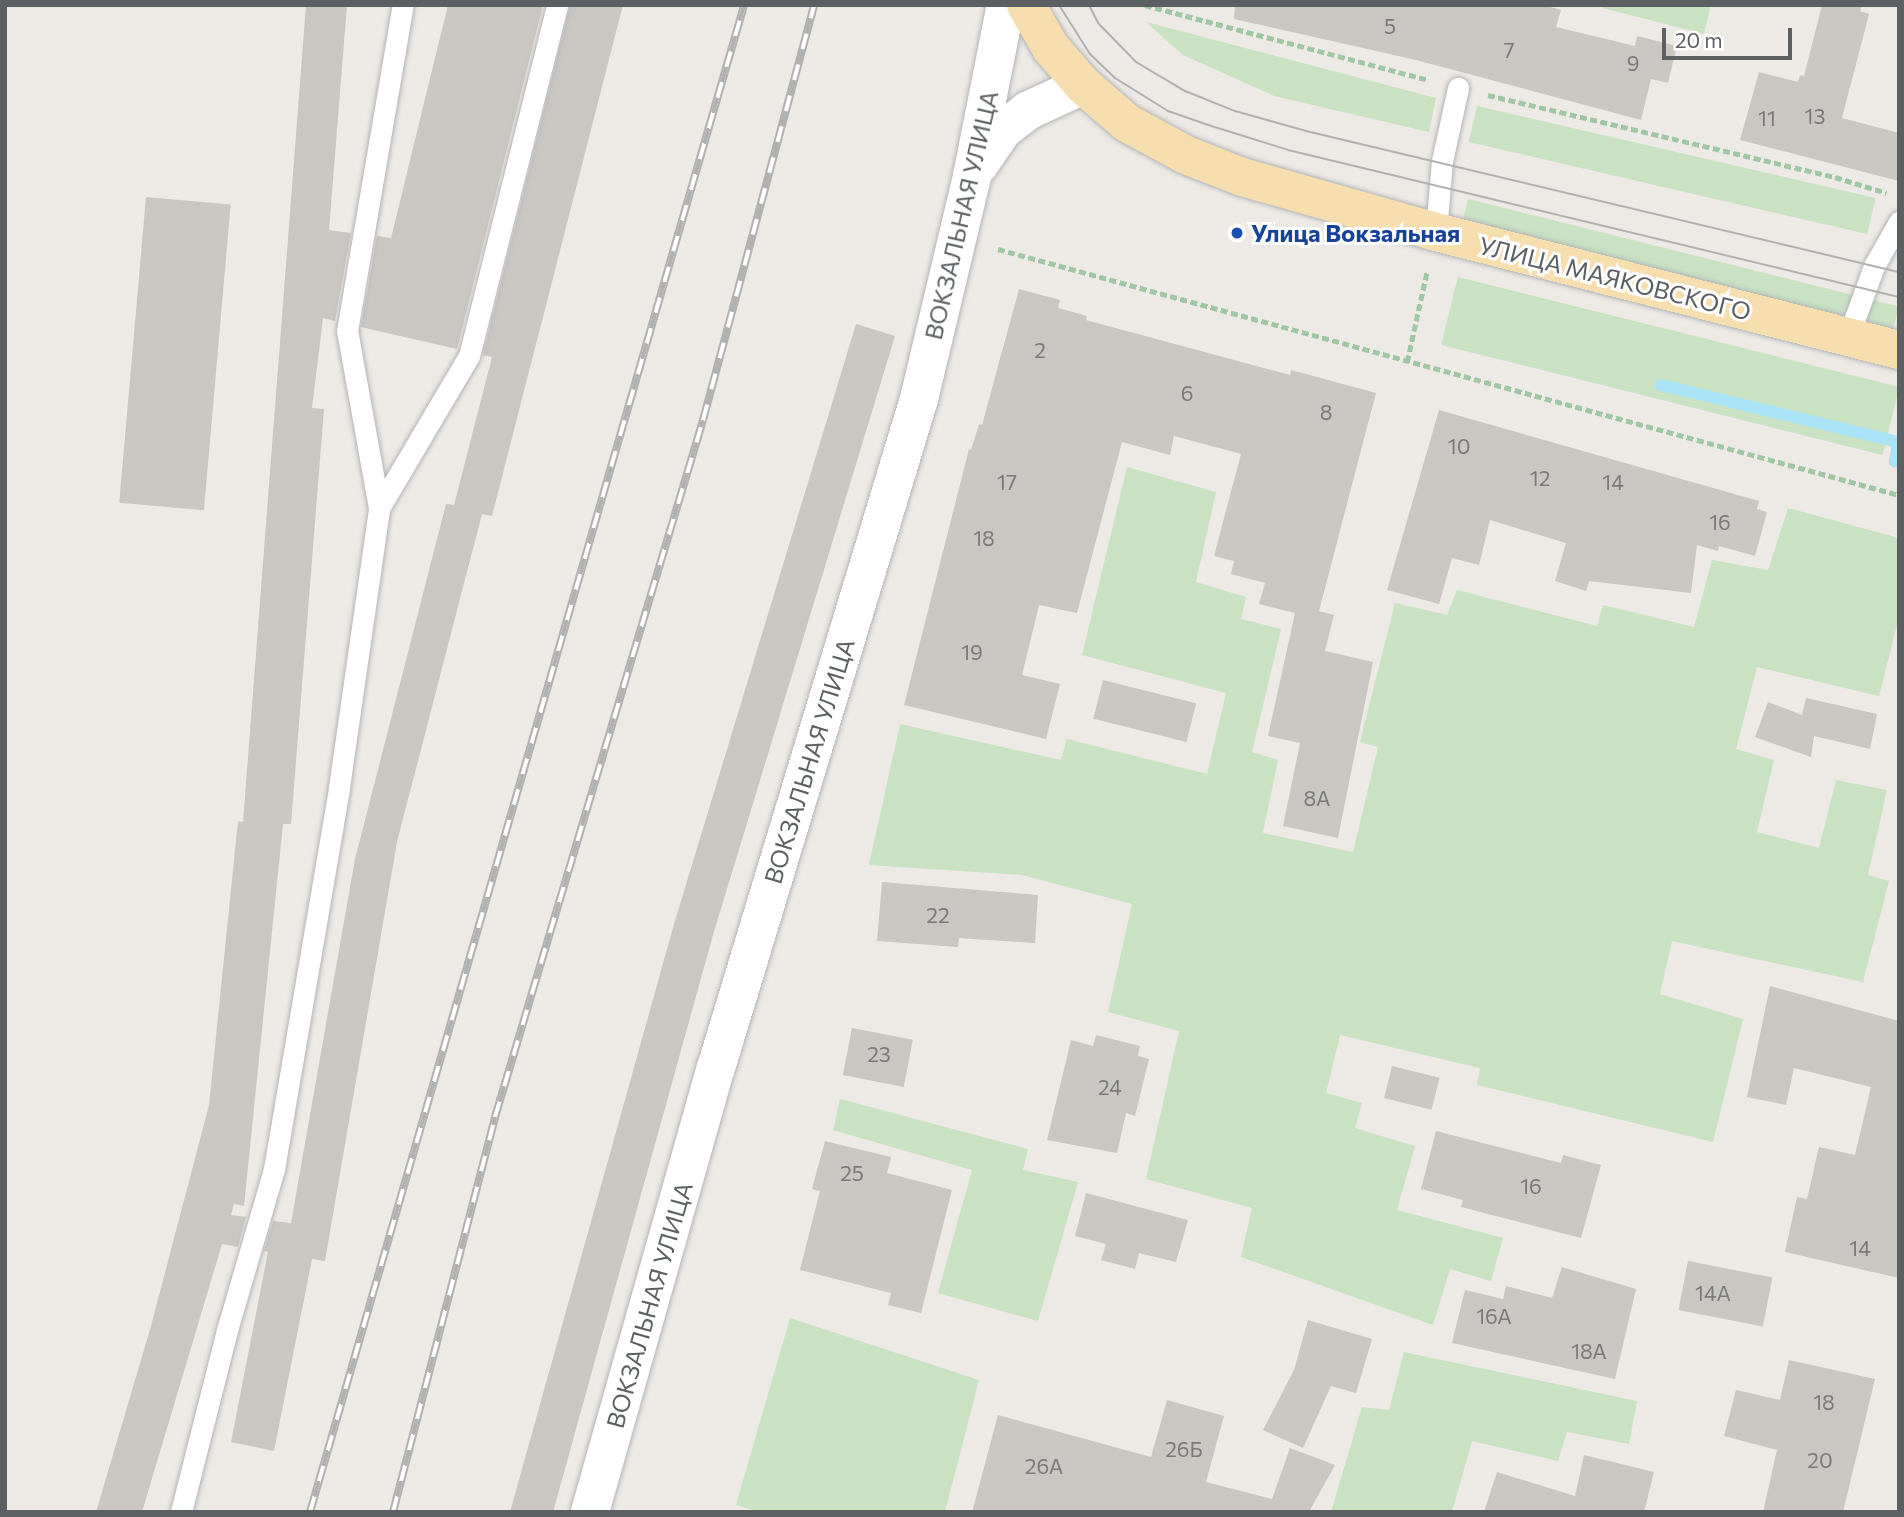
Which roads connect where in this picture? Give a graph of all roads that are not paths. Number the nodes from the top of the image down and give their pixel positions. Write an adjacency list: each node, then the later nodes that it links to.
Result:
1 (402, 5): 12 (lane)
2 (557, 5): 12 (lane)
3 (1006, 5): 7 (street, ВОКЗАЛЬНАЯ УЛИЦА)
4 (1026, 5): 5 (main road, УЛИЦА МАЯКОВСКОГО)
5 (1083, 85): 7 (street); 9 (main road, УЛИЦА МАЯКОВСКОГО)
6 (1458, 88): 9 (lane)
7 (972, 176): 14 (street, ВОКЗАЛЬНАЯ УЛИЦА)
8 (1899, 222): 10 (lane)
9 (1436, 232): 10 (main road, УЛИЦА МАЯКОВСКОГО)
10 (1848, 337): 11 (main road, УЛИЦА МАЯКОВСКОГО)
11 (1899, 350)
12 (379, 508): 13 (lane)
13 (181, 1512)
14 (590, 1512)

